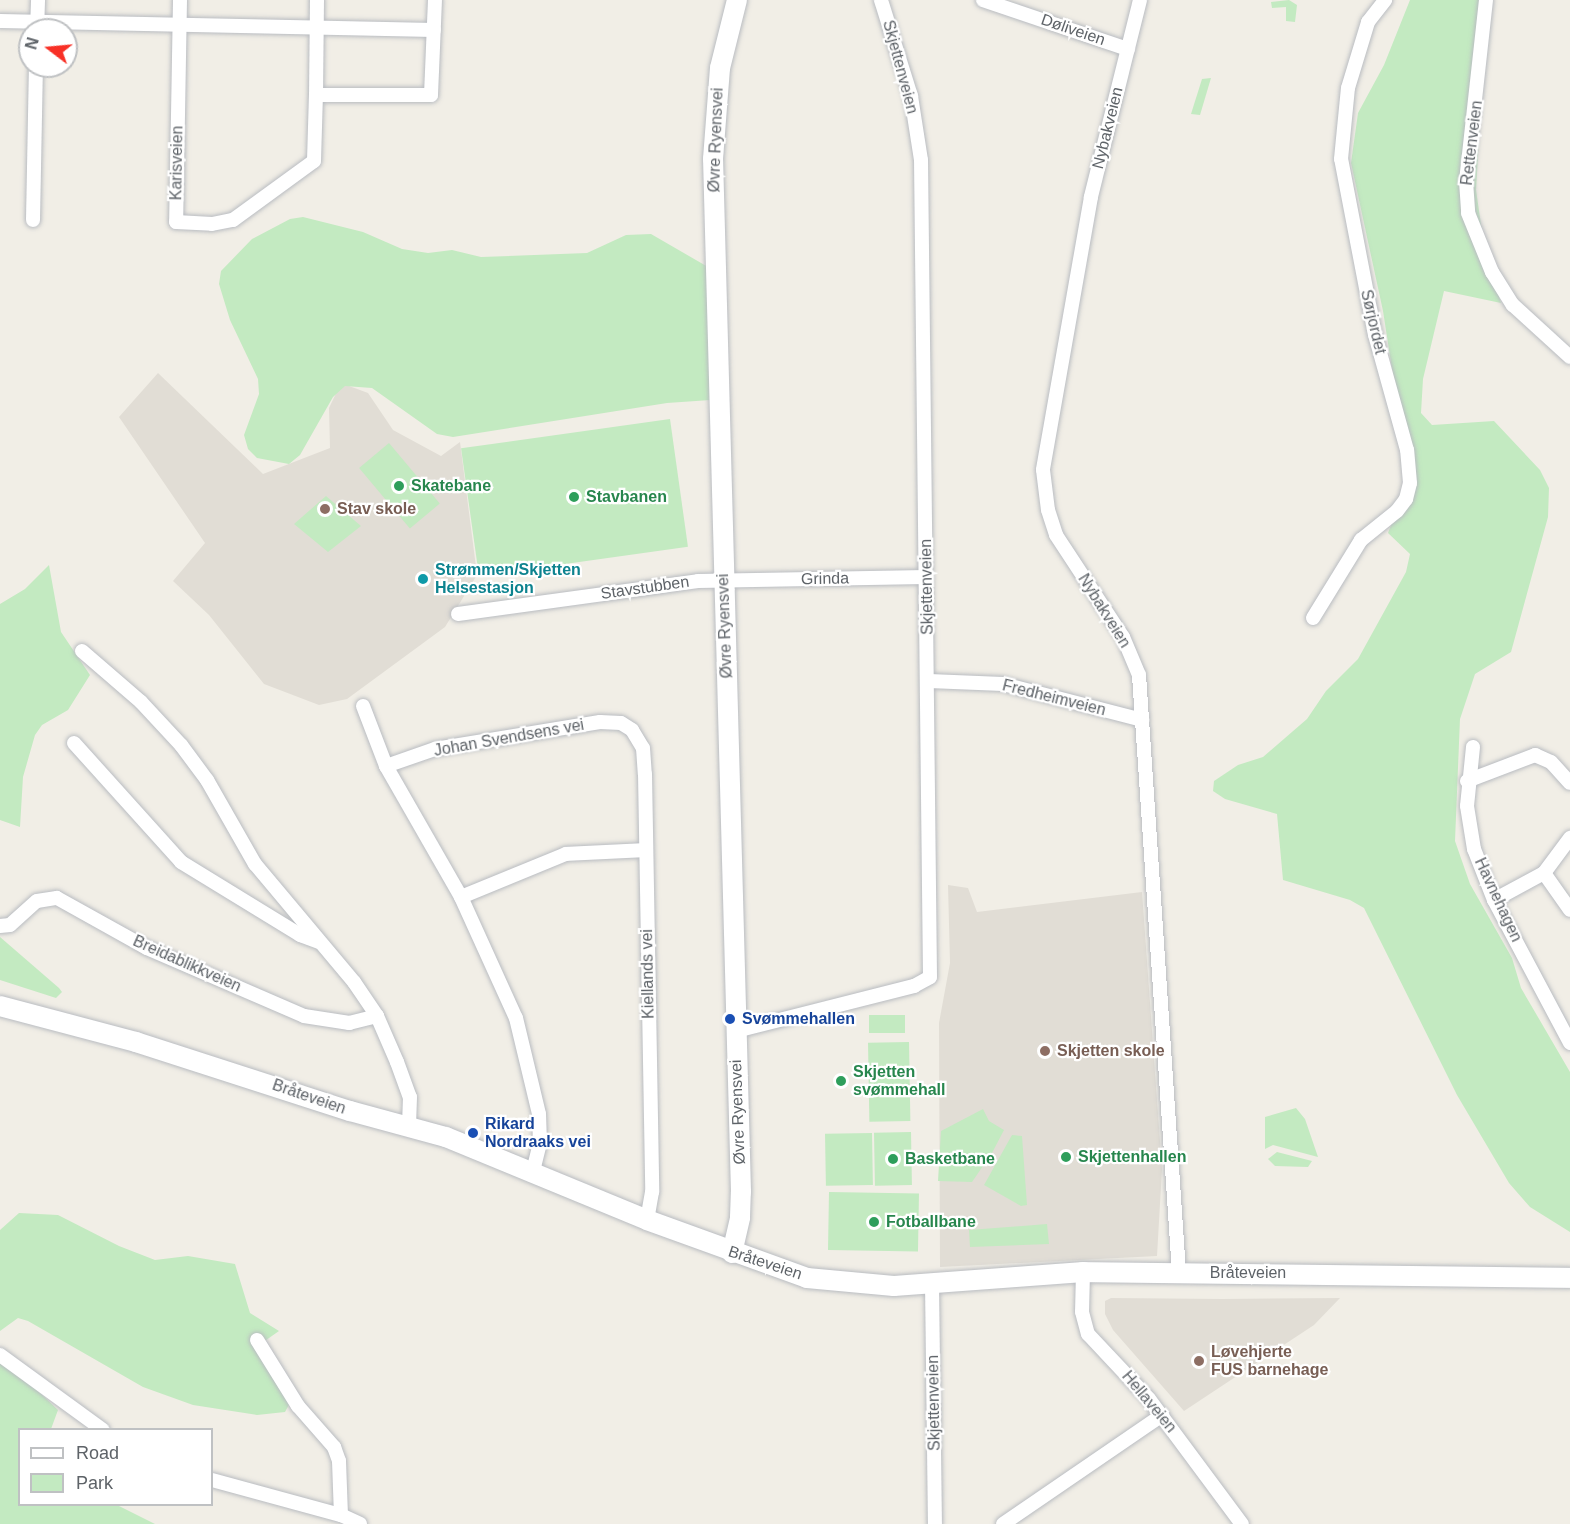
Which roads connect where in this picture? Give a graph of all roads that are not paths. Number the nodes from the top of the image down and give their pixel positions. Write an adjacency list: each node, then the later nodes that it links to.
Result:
1 (38, 0): 11 (street)
2 (180, 0): 14 (street, Karisveien)
3 (317, 0): 16 (street, Karisveien)
4 (435, 0): 17 (street)
5 (737, 0): 24 (main road, Øvre Ryensvei)
6 (881, 0): 23 (street, Skjettenveien)
7 (983, 0): 18 (street, Døliveien)
8 (1140, 0): 18 (street, Nybakveien)
9 (1385, 0): 26 (street, Sørjordet)
10 (1486, 0): 22 (street, Rettenveien)
11 (37, 18)
12 (0, 21): 13 (street)
13 (18, 23)
14 (180, 25): 15 (street); 16 (street); 20 (street, Karisveien)
15 (78, 26)
16 (316, 28): 17 (street); 20 (street, Karisveien)
17 (434, 30): 20 (street)
18 (1128, 49): 30 (street, Nybakveien)
19 (36, 78): 21 (street)
20 (316, 95)
21 (33, 220)
22 (1570, 357)
23 (926, 577): 24 (street, Grinda); 28 (street, Skjettenveien)
24 (724, 581): 25 (street, Stavstubben); 47 (main road, Øvre Ryensvei)
25 (458, 614)
26 (1313, 618)
27 (82, 651): 44 (street)
28 (929, 681): 30 (street, Fredheimveien); 47 (street, Skjettenveien)
29 (363, 706): 34 (street)
30 (1142, 720): 54 (street, Nybakveien)
31 (632, 730): 34 (street, Johan Svendsens vei); 38 (street, Kiellands vei)
32 (74, 743): 44 (street)
33 (1473, 747): 35 (street, Havnehagen)
34 (386, 766): 40 (street)
35 (1467, 781): 36 (street); 41 (street, Havnehagen)
36 (1570, 783)
37 (1570, 838): 39 (street)
38 (645, 850): 40 (street); 51 (street, Kiellands vei)
39 (1545, 873): 41 (street); 42 (street)
40 (461, 897): 50 (street)
41 (1494, 900): 48 (street, Havnehagen)
42 (1570, 910)
43 (5, 926): 46 (street, Breidablikkveien)
44 (321, 942): 46 (street)
45 (0, 1006): 49 (main road, Bråteveien)
46 (376, 1016): 49 (street)
47 (736, 1031): 52 (main road, Øvre Ryensvei)
48 (1570, 1042)
49 (409, 1126): 50 (main road, Bråteveien)
50 (533, 1172): 51 (main road, Bråteveien)
51 (648, 1220): 52 (main road, Bråteveien)
52 (732, 1253): 56 (main road, Bråteveien)
53 (1083, 1272): 54 (main road, Bråteveien); 56 (main road, Bråteveien); 59 (street, Hellaveien)
54 (1179, 1272): 55 (main road, Bråteveien)
55 (1570, 1278)
56 (932, 1283): 64 (street, Skjettenveien)
57 (257, 1340): 62 (street)
58 (0, 1355): 60 (street)
59 (1162, 1415): 65 (street); 66 (street, Hellaveien)
60 (100, 1428)
61 (213, 1480): 62 (street)
62 (341, 1515): 63 (street)
63 (360, 1524)
64 (935, 1524)
65 (1003, 1524)
66 (1242, 1524)

